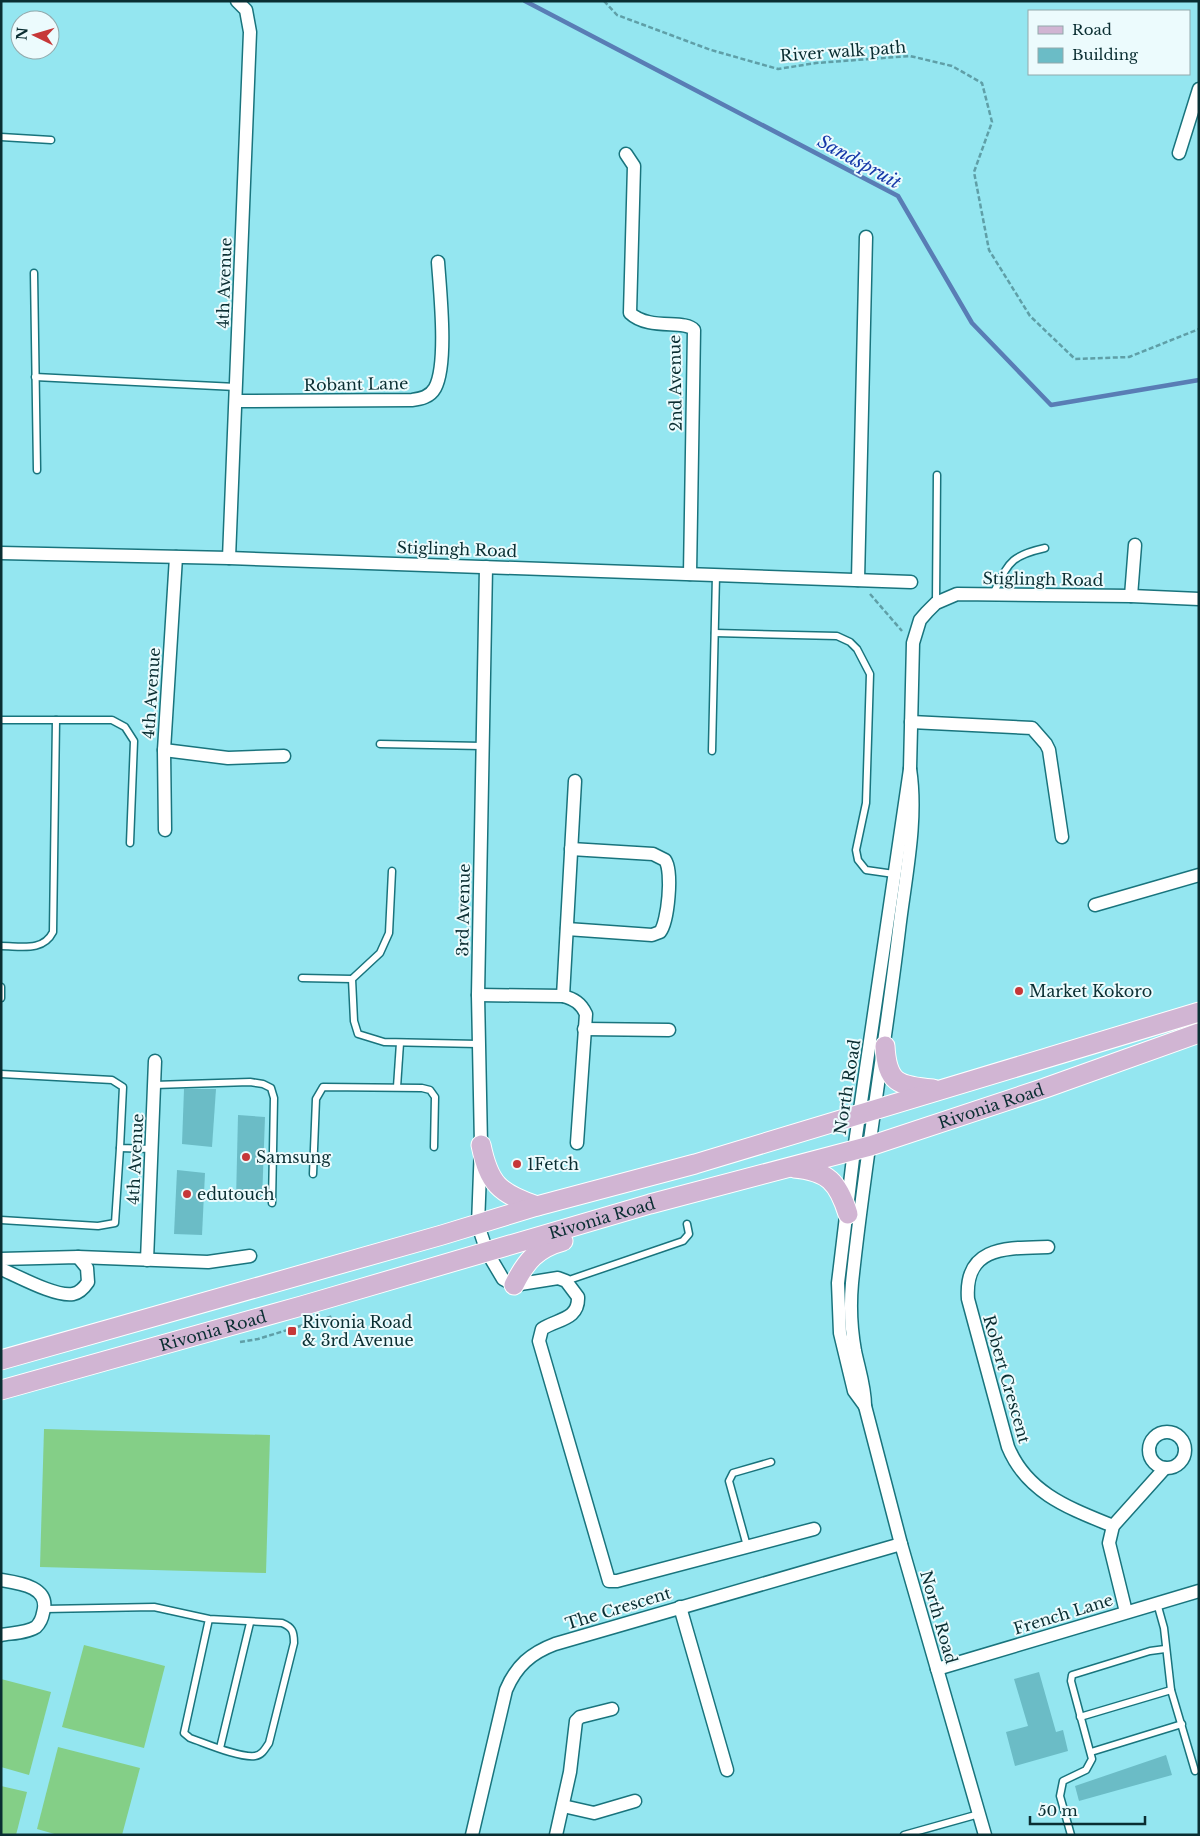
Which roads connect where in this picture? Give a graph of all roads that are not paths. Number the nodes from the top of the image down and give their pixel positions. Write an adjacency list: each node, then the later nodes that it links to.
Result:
1 (241, 6): 12 (street, 4th Avenue)
2 (1199, 89): 3 (street)
3 (1194, 126): 6 (street)
4 (1, 137): 5 (lane)
5 (51, 140)
6 (1179, 153)
7 (626, 154): 22 (street, 2nd Avenue)
8 (866, 237): 24 (street)
9 (438, 262): 13 (street, Robant Lane)
10 (34, 273): 11 (lane)
11 (36, 377): 12 (lane); 14 (lane)
12 (236, 387): 13 (street, 4th Avenue)
13 (236, 402): 20 (street, 4th Avenue)
14 (37, 470)
15 (937, 475): 29 (lane)
16 (1135, 545): 27 (street)
17 (1045, 548): 26 (lane)
18 (1, 553): 19 (street, Stiglingh Road)
19 (176, 557): 20 (street, Stiglingh Road); 37 (street, 4th Avenue)
20 (229, 558): 21 (street, Stiglingh Road)
21 (486, 567): 22 (street, Stiglingh Road); 36 (street, 3rd Avenue)
22 (690, 574): 23 (street, Stiglingh Road)
23 (716, 574): 24 (street, Stiglingh Road); 30 (lane)
24 (858, 580): 25 (street, Stiglingh Road)
25 (911, 582)
26 (992, 594): 27 (street, Stiglingh Road); 29 (street, Stiglingh Road)
27 (1131, 596): 28 (street, Stiglingh Road)
28 (1199, 599)
29 (936, 603): 31 (street, Stiglingh Road)
30 (715, 632): 38 (lane); 47 (lane)
31 (913, 643): 34 (street, North Road)
32 (1, 720): 33 (lane)
33 (56, 720): 44 (lane); 51 (lane)
34 (911, 722): 40 (street, North Road); 43 (street)
35 (380, 744): 36 (lane)
36 (482, 746): 55 (street, 3rd Avenue)
37 (164, 750): 39 (street); 42 (street, 4th Avenue)
38 (712, 751)
39 (284, 756)
40 (910, 769): 47 (street, North Road); 64 (street, North Road)
41 (575, 781): 45 (street)
42 (165, 830)
43 (1062, 837)
44 (130, 843)
45 (571, 849): 50 (street); 50 (street)
46 (392, 871): 53 (lane)
47 (894, 874): 70 (street, North Road)
48 (1199, 875): 49 (street)
49 (1095, 905)
50 (567, 929): 56 (street)
51 (1, 946)
52 (302, 978): 53 (lane)
53 (352, 978): 62 (lane)
54 (1, 987): 57 (lane)
55 (478, 995): 56 (street); 63 (street, 3rd Avenue)
56 (563, 996): 59 (street)
57 (1, 998)
58 (1199, 1012): 69 (main road, Rivonia Road)
59 (584, 1029): 60 (street); 71 (street)
60 (669, 1030)
61 (1199, 1032): 75 (main road, Rivonia Road)
62 (400, 1042): 63 (lane); 68 (lane)
63 (478, 1044): 72 (street, 3rd Avenue)
64 (885, 1046): 69 (main road); 70 (street, North Road)
65 (155, 1060): 67 (street, 4th Avenue)
66 (1, 1074): 74 (lane)
67 (154, 1085): 76 (street, 4th Avenue); 79 (lane)
68 (397, 1088): 73 (lane); 78 (lane)
69 (944, 1089): 70 (main road, Rivonia Road)
70 (867, 1111): 75 (street, North Road); 81 (main road, Rivonia Road)
71 (577, 1143)
72 (481, 1145): 81 (main road); 85 (street, 3rd Avenue)
73 (434, 1147)
74 (120, 1148): 76 (lane); 83 (lane)
75 (862, 1148): 77 (main road, Rivonia Road); 82 (street, North Road); 97 (street, North Road)
76 (152, 1149): 91 (street, 4th Avenue)
77 (789, 1168): 80 (main road, Rivonia Road); 82 (main road)
78 (313, 1174)
79 (272, 1203)
80 (650, 1204): 87 (main road, Rivonia Road); 94 (main road)
81 (537, 1206): 85 (main road, Rivonia Road)
82 (848, 1214): 97 (street, North Road)
83 (1, 1220)
84 (687, 1224): 93 (lane)
85 (478, 1225): 87 (street, 3rd Avenue); 95 (main road, Rivonia Road)
86 (1048, 1246): 100 (street, Robert Crescent)
87 (487, 1252): 94 (street, 3rd Avenue); 96 (main road, Rivonia Road)
88 (250, 1256): 91 (street)
89 (78, 1257): 90 (street); 91 (street); 92 (street)
90 (1, 1259)
91 (147, 1260)
92 (1, 1269)
93 (566, 1281): 94 (street); 103 (street)
94 (514, 1285)
95 (1, 1360)
96 (1, 1390)
97 (865, 1406): 102 (street, North Road)
98 (771, 1462): 103 (lane)
99 (1165, 1468): 100 (street)
100 (1113, 1526): 109 (street)
101 (814, 1529): 103 (street)
102 (901, 1544): 107 (street, The Crescent); 114 (street, North Road)
103 (748, 1546)
104 (1, 1580): 108 (street)
105 (1199, 1591): 106 (street, French Lane)
106 (1157, 1603): 109 (street, French Lane); 113 (lane)
107 (680, 1607): 121 (street); 126 (street, The Crescent)
108 (44, 1609): 110 (lane); 112 (street)
109 (1126, 1612): 114 (street, French Lane)
110 (209, 1619): 111 (lane); 119 (lane)
111 (250, 1622): 119 (lane); 119 (lane)
112 (1, 1636)
113 (1165, 1649): 115 (lane); 117 (lane)
114 (936, 1668): 125 (street, North Road)
115 (1171, 1690): 117 (lane); 118 (lane)
116 (612, 1709): 124 (street)
117 (1080, 1717): 120 (lane)
118 (1182, 1724): 120 (lane); 122 (lane)
119 (220, 1748)
120 (1091, 1752): 130 (lane)
121 (727, 1770)
122 (1195, 1771)
123 (635, 1801): 124 (street)
124 (563, 1806): 127 (street)
125 (979, 1814): 128 (lane); 129 (street, North Road)
126 (472, 1835)
127 (556, 1835)
128 (904, 1835)
129 (985, 1835)
130 (1071, 1835)

